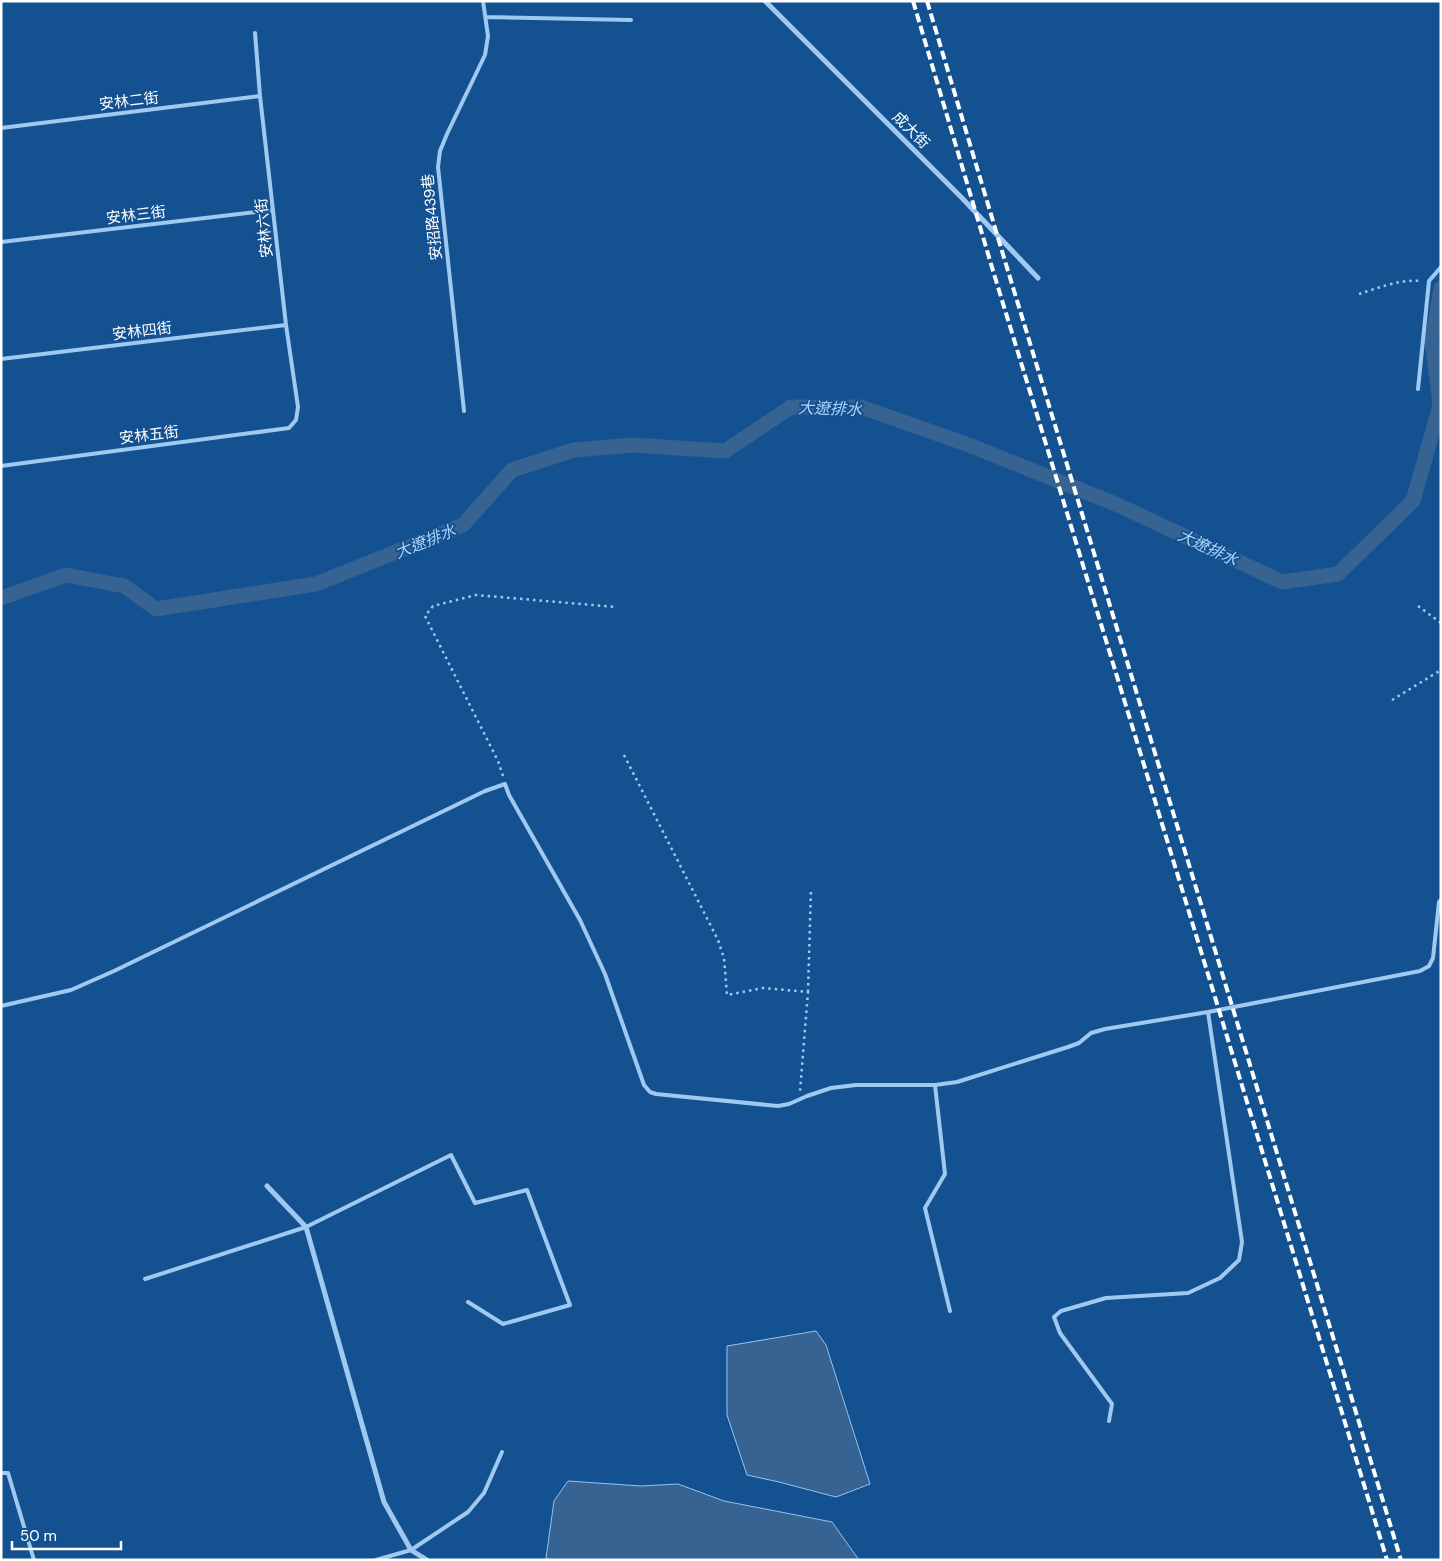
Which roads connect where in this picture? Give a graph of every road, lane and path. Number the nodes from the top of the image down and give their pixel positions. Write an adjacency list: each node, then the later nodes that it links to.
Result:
1 (483, 1): 3 (lane, 安招路439巷)
2 (765, 1): 11 (street, 成大街)
3 (486, 17): 4 (lane); 17 (lane, 安招路439巷)
4 (632, 20)
5 (254, 33): 6 (lane, 安林六街)
6 (260, 96): 7 (lane, 安林二街); 8 (lane, 安林六街)
7 (1, 128)
8 (273, 210): 9 (lane, 安林三街); 14 (lane, 安林六街)
9 (1, 242)
10 (1441, 266): 12 (lane)
11 (1038, 278)
12 (1429, 282): 13 (path); 16 (lane)
13 (1359, 294)
14 (286, 325): 15 (lane, 安林四街); 18 (lane, 安林六街)
15 (1, 359)
16 (1418, 389)
17 (464, 411)
18 (296, 420): 19 (lane, 安林五街)
19 (1, 466)
20 (1418, 606): 22 (path)
21 (616, 607): 26 (path)
22 (1441, 623)
23 (1441, 670): 24 (path)
24 (1392, 700)
25 (624, 755): 29 (path)
26 (505, 784): 30 (lane); 33 (lane)
27 (811, 888): 29 (path)
28 (1441, 900): 31 (lane)
29 (808, 992): 33 (path)
30 (1, 1006)
31 (1208, 1012): 32 (lane); 39 (lane)
32 (935, 1085): 33 (lane); 38 (lane)
33 (799, 1100)
34 (267, 1186): 35 (street)
35 (306, 1227): 36 (lane); 37 (lane); 42 (street)
36 (145, 1279)
37 (468, 1302)
38 (950, 1311)
39 (1109, 1421)
40 (502, 1452): 42 (lane)
41 (1, 1473): 43 (lane)
42 (411, 1550): 44 (lane); 45 (street)
43 (34, 1560)
44 (376, 1560)
45 (427, 1560)

